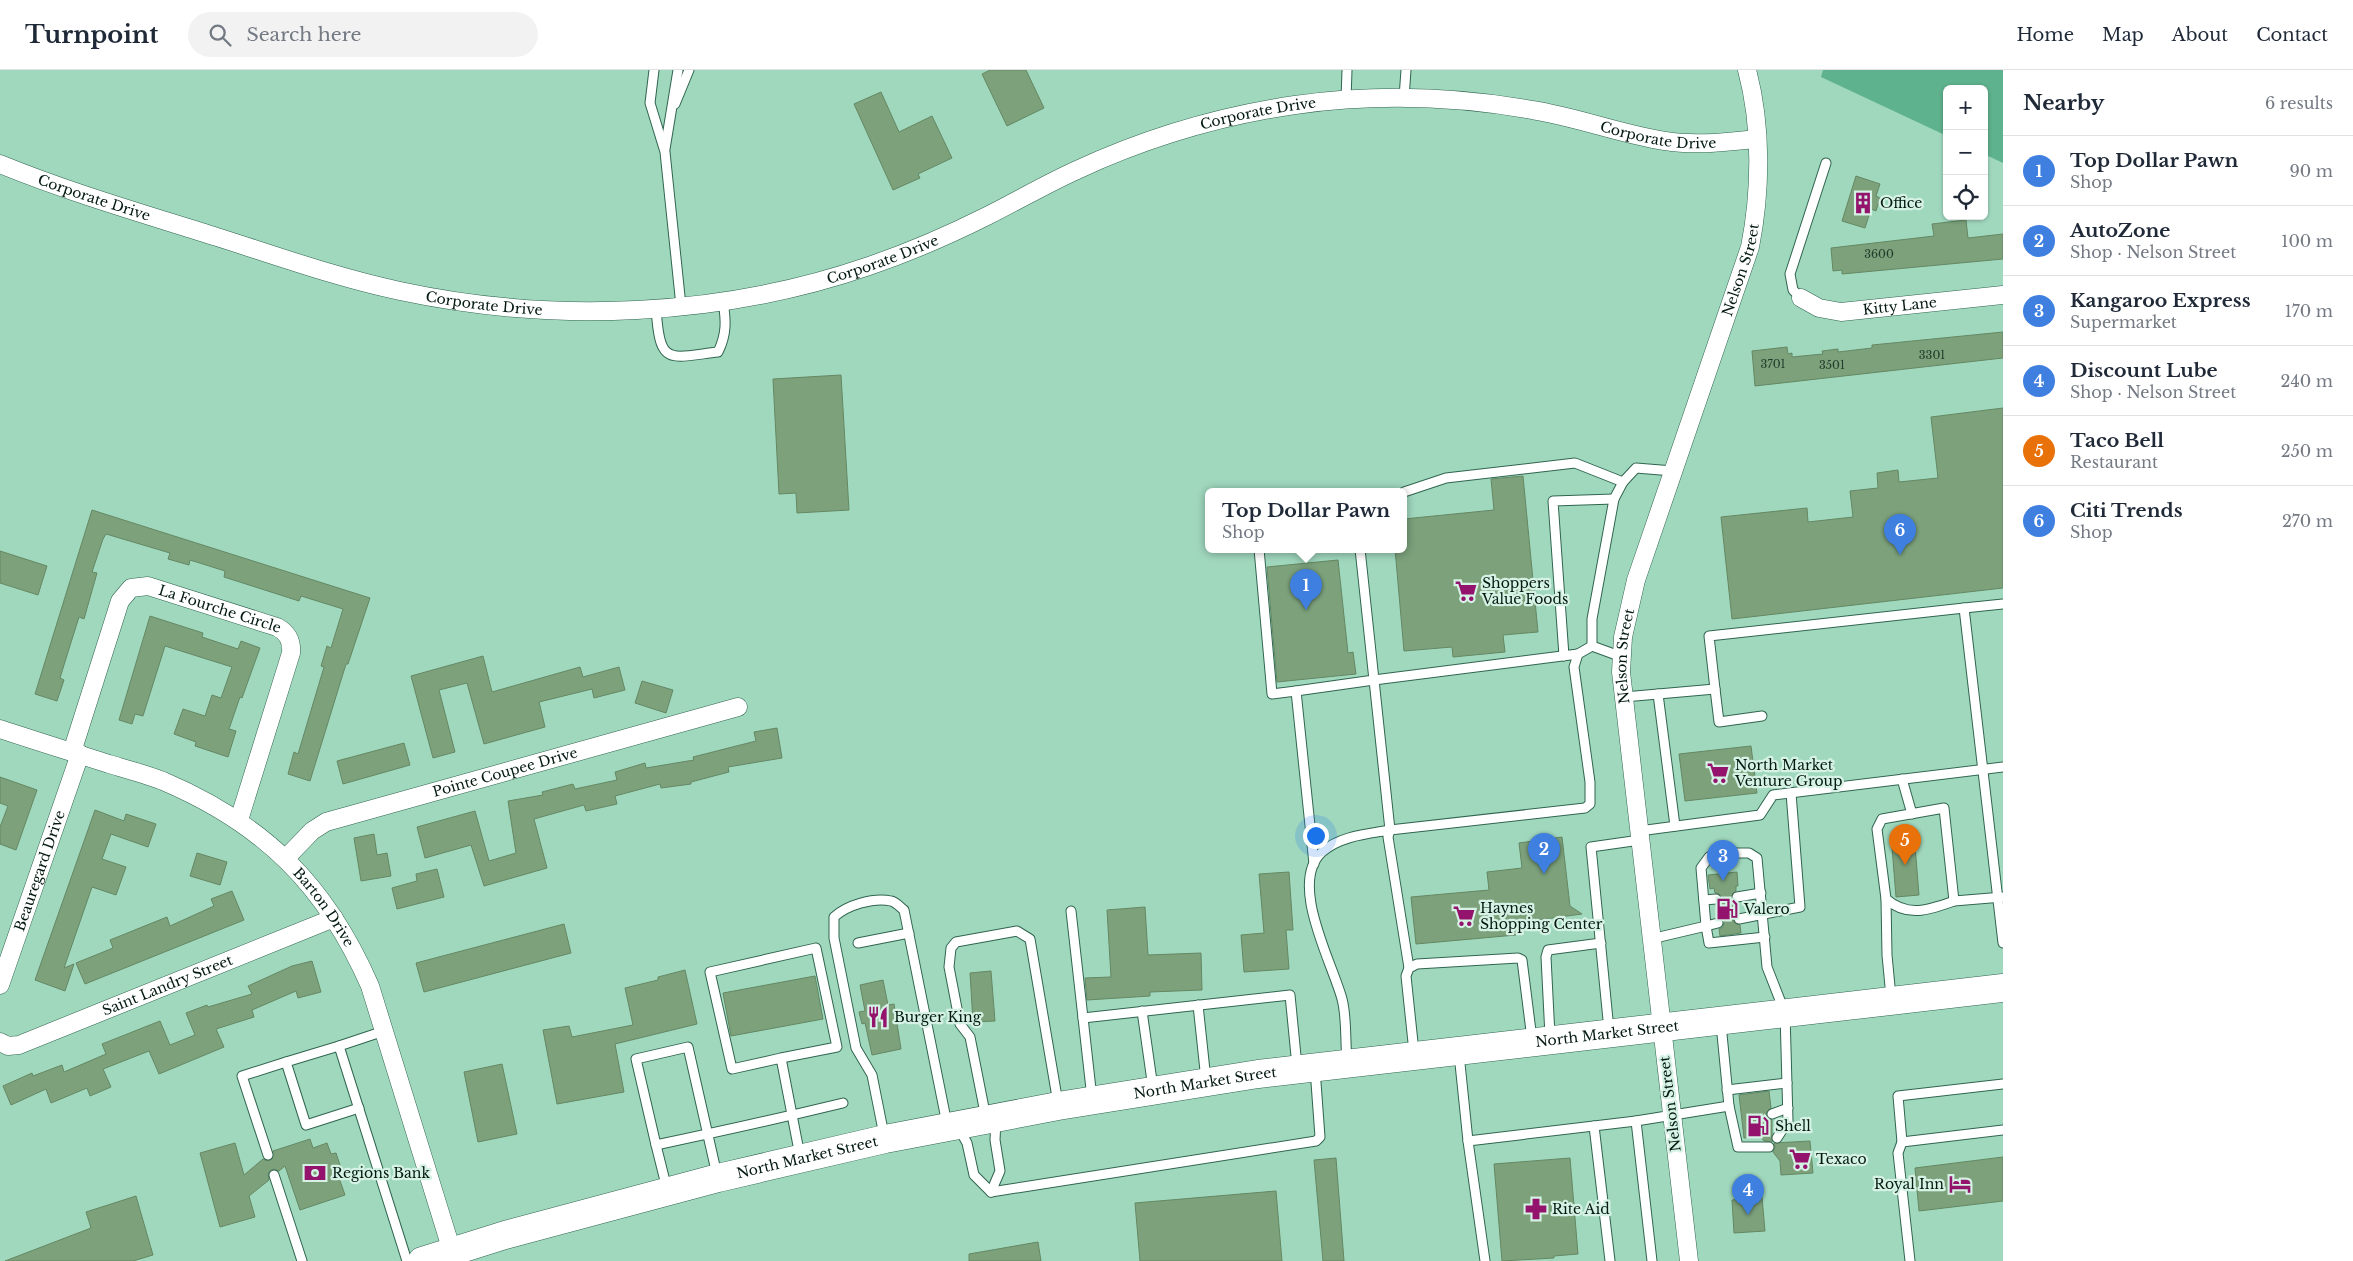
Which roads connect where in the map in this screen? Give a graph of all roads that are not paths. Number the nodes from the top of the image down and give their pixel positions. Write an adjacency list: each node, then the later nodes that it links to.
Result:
1 (654, 70): 11 (lane)
2 (678, 70): 9 (lane)
3 (689, 70): 9 (lane)
4 (1347, 70): 8 (lane)
5 (1406, 70): 7 (lane)
6 (1746, 70): 10 (street, Nelson Street)
7 (1404, 98): 8 (street, Corporate Drive); 10 (street, Corporate Drive)
8 (1346, 100): 16 (street, Corporate Drive)
9 (672, 112): 11 (lane)
10 (1756, 139): 19 (street, Nelson Street)
11 (665, 152): 17 (lane)
12 (1826, 163): 15 (lane)
13 (0, 164): 18 (street, Corporate Drive)
14 (2003, 295): 15 (street, Kitty Lane)
15 (1801, 298)
16 (723, 301): 17 (street, Corporate Drive); 18 (lane)
17 (681, 306): 18 (street, Corporate Drive)
18 (656, 308)
19 (1673, 471): 20 (lane); 30 (street, Nelson Street)
20 (1623, 482): 21 (lane); 22 (lane)
21 (1407, 491)
22 (1614, 499): 27 (lane); 29 (lane)
23 (1258, 553): 33 (lane)
24 (1360, 553): 31 (lane)
25 (2003, 604): 26 (lane)
26 (1964, 608): 32 (lane); 41 (lane)
27 (1592, 646): 28 (lane); 30 (lane)
28 (1578, 654): 29 (lane); 47 (lane)
29 (1564, 656): 31 (lane)
30 (1622, 657): 35 (street, Nelson Street)
31 (1374, 680): 33 (lane); 47 (lane)
32 (1715, 689): 34 (lane); 37 (lane)
33 (1296, 691): 52 (lane)
34 (1658, 694): 35 (lane); 46 (lane)
35 (1624, 698): 48 (street, Nelson Street)
36 (738, 707): 51 (street, Pointe Coupee Drive)
37 (1762, 716)
38 (0, 729): 39 (street, Barton Drive)
39 (76, 753): 45 (street, Barton Drive); 45 (street, La Fourche Circle); 73 (street, Beauregard Drive)
40 (2003, 767): 41 (lane)
41 (1983, 770): 42 (lane); 55 (lane)
42 (1902, 779): 43 (lane); 44 (lane)
43 (1791, 793): 46 (lane); 61 (lane)
44 (1912, 814): 57 (lane); 59 (lane)
45 (239, 820): 51 (street, Barton Drive)
46 (1675, 826): 48 (lane)
47 (1390, 830): 52 (lane); 72 (lane)
48 (1639, 836): 68 (street, Nelson Street); 69 (lane)
49 (1735, 853): 53 (lane)
50 (1709, 857): 58 (lane)
51 (286, 858): 62 (street, Barton Drive)
52 (1314, 864): 91 (lane)
53 (1760, 894): 54 (lane); 61 (lane)
54 (1737, 896)
55 (2000, 897): 59 (lane); 71 (lane)
56 (1716, 899): 58 (lane)
57 (1886, 899): 59 (lane); 75 (lane)
58 (1704, 900): 65 (lane)
59 (1954, 901)
60 (1071, 911): 79 (lane)
61 (1763, 916): 63 (lane); 67 (lane)
62 (334, 918): 82 (street, Barton Drive); 85 (street, Saint Landry Street)
63 (1739, 919)
64 (1718, 923): 65 (lane)
65 (1706, 926): 67 (lane); 68 (lane)
66 (909, 933): 70 (lane); 111 (lane); 116 (lane)
67 (1764, 937): 78 (lane)
68 (1651, 939): 81 (street, Nelson Street)
69 (1601, 942): 83 (lane); 84 (lane)
70 (858, 943)
71 (2003, 943)
72 (1409, 968): 84 (lane); 88 (lane)
73 (0, 985)
74 (2003, 988): 75 (main road, North Market Street)
75 (1891, 1000): 78 (main road, North Market Street)
76 (1198, 1005): 77 (lane); 92 (lane); 93 (lane)
77 (1142, 1011): 79 (lane); 97 (lane)
78 (1785, 1012): 80 (main road, North Market Street); 94 (lane)
79 (1083, 1018): 98 (lane)
80 (1721, 1020): 81 (main road, North Market Street); 96 (lane)
81 (1661, 1027): 83 (main road, North Market Street); 106 (street, Nelson Street)
82 (384, 1031): 86 (lane); 127 (street, Barton Drive)
83 (1610, 1033): 84 (main road, North Market Street)
84 (1541, 1041): 87 (main road, North Market Street)
85 (0, 1042)
86 (339, 1046): 90 (lane); 102 (lane)
87 (1458, 1050): 88 (main road, North Market Street); 117 (lane)
88 (1414, 1055): 91 (main road, North Market Street)
89 (781, 1058): 89 (lane); 105 (lane)
90 (286, 1062): 102 (lane); 121 (lane)
91 (1347, 1063): 92 (main road, North Market Street)
92 (1306, 1068): 93 (main road, North Market Street); 126 (lane)
93 (1207, 1082): 97 (main road, North Market Street)
94 (1787, 1083): 96 (lane); 103 (lane)
95 (2003, 1084): 118 (lane)
96 (1727, 1090): 101 (lane)
97 (1153, 1091): 98 (main road, North Market Street)
98 (1092, 1101): 100 (main road, North Market Street)
99 (842, 1103): 105 (lane)
100 (1058, 1106): 107 (main road, North Market Street); 107 (lane)
101 (1729, 1106): 106 (lane); 109 (lane)
102 (359, 1108): 129 (lane)
103 (1788, 1108): 104 (lane); 115 (lane)
104 (1772, 1114)
105 (792, 1115): 114 (lane); 122 (lane)
106 (1672, 1115): 110 (lane); 134 (street, Nelson Street)
107 (992, 1118): 111 (main road, North Market Street); 126 (lane)
108 (1742, 1118): 109 (lane)
109 (1732, 1119): 120 (lane)
110 (1636, 1121): 112 (lane); 133 (lane)
111 (952, 1126): 116 (main road, North Market Street); 126 (lane)
112 (1594, 1126): 117 (lane); 132 (lane)
113 (2003, 1130): 118 (lane)
114 (708, 1134): 119 (lane); 119 (lane); 124 (lane)
115 (1777, 1138)
116 (885, 1140): 122 (main road, North Market Street)
117 (1468, 1141): 131 (lane)
118 (1902, 1142): 135 (lane)
119 (656, 1145): 125 (lane)
120 (1769, 1147)
121 (268, 1155)
122 (800, 1158): 124 (main road, North Market Street)
123 (274, 1175): 128 (lane)
124 (718, 1178): 125 (main road, North Market Street)
125 (667, 1191): 127 (main road, North Market Street)
126 (991, 1192)
127 (453, 1256): 130 (main road, North Market Street)
128 (302, 1261)
129 (407, 1261)
130 (422, 1261)
131 (1485, 1261)
132 (1610, 1261)
133 (1652, 1261)
134 (1689, 1261)
135 (1910, 1261)

